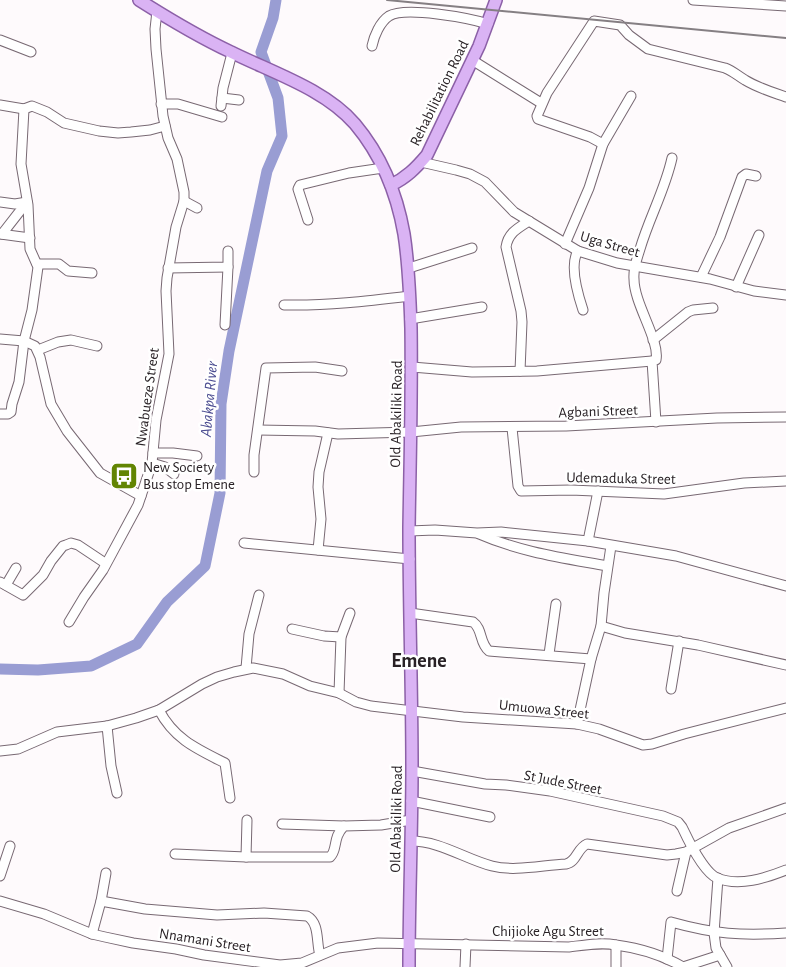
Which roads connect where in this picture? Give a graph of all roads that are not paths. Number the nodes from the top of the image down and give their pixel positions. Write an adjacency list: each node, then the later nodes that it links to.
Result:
1 (139, 0): 5 (main road, Old Abakiliki Road)
2 (496, 0): 6 (main road, Rehabilitation Road)
3 (698, 0): 4 (street)
4 (786, 6)
5 (157, 11): 10 (main road, Old Abakiliki Road); 16 (street, Nwabueze Street)
6 (488, 24): 8 (street); 11 (main road, Rehabilitation Road)
7 (0, 40): 9 (street)
8 (372, 46)
9 (31, 52)
10 (236, 55): 14 (street); 24 (main road, Old Abakiliki Road)
11 (472, 60): 15 (street); 23 (main road, Rehabilitation Road)
12 (631, 96): 21 (street)
13 (786, 97): 15 (street)
14 (239, 100)
15 (542, 102): 21 (street)
16 (161, 104): 19 (street); 20 (street, Nwabueze Street)
17 (0, 105): 18 (street)
18 (24, 109): 20 (street); 29 (street)
19 (222, 116)
20 (165, 126): 27 (street, Nwabueze Street)
21 (603, 144): 36 (street)
22 (672, 158): 41 (street)
23 (421, 162): 26 (main road, Rehabilitation Road); 32 (street, Uga Street)
24 (383, 168): 26 (main road, Old Abakiliki Road); 31 (street)
25 (756, 176): 46 (street)
26 (391, 185): 44 (main road, Old Abakiliki Road)
27 (184, 201): 30 (street); 43 (street, Nwabueze Street)
28 (0, 202): 29 (street)
29 (27, 202): 33 (street); 35 (street)
30 (197, 208)
31 (308, 220)
32 (529, 221): 36 (street, Uga Street); 63 (street)
33 (1, 234): 35 (street)
34 (759, 235): 47 (street)
35 (30, 238): 40 (street)
36 (566, 244): 38 (street, Uga Street)
37 (472, 248): 44 (street)
38 (578, 250): 41 (street, Uga Street); 53 (street)
39 (228, 251): 42 (street)
40 (37, 264): 45 (street); 58 (street)
41 (635, 266): 46 (street, Uga Street); 57 (street)
42 (228, 267): 43 (street); 55 (street)
43 (168, 268): 72 (street, Nwabueze Street)
44 (408, 268): 49 (main road, Old Abakiliki Road)
45 (92, 273)
46 (701, 278): 47 (street, Uga Street)
47 (736, 287): 48 (street, Uga Street)
48 (786, 295)
49 (410, 296): 50 (street); 54 (main road, Old Abakiliki Road)
50 (284, 305)
51 (482, 308): 54 (street)
52 (713, 308): 57 (street)
53 (583, 310)
54 (410, 319): 62 (main road, Old Abakiliki Road)
55 (225, 325)
56 (0, 339): 58 (street)
57 (653, 340): 61 (street)
58 (24, 341): 60 (street); 65 (street)
59 (97, 346): 60 (street)
60 (38, 350): 79 (street)
61 (652, 361): 63 (street); 67 (street)
62 (412, 367): 63 (street); 71 (main road, Old Abakiliki Road)
63 (520, 371)
64 (342, 372): 69 (street)
65 (0, 414)
66 (786, 418): 67 (street, Agbani Street)
67 (656, 422): 68 (street, Agbani Street)
68 (512, 428): 71 (street, Agbani Street); 78 (street, Udemaduka Street)
69 (258, 430): 70 (street, Agbani Street); 75 (street)
70 (328, 432): 71 (street, Agbani Street); 85 (street)
71 (411, 432): 80 (main road, Old Abakiliki Road)
72 (153, 453): 73 (street); 74 (street, Nwabueze Street)
73 (197, 456)
74 (152, 463): 76 (street); 79 (street, Nwabueze Street)
75 (254, 472)
76 (174, 474)
77 (786, 481): 78 (street, Udemaduka Street)
78 (598, 491): 82 (street)
79 (141, 496): 87 (street, Nwabueze Street)
80 (409, 531): 81 (street); 86 (main road, Old Abakiliki Road)
81 (477, 534): 82 (street); 88 (street)
82 (588, 541): 84 (street)
83 (244, 543): 85 (street)
84 (612, 546): 88 (street); 91 (street)
85 (318, 550): 86 (street)
86 (410, 559): 95 (main road, Old Abakiliki Road)
87 (105, 563): 90 (street); 96 (street, Nwabueze Street)
88 (608, 566): 97 (street)
89 (16, 568): 90 (street)
90 (3, 584)
91 (786, 586)
92 (259, 595): 104 (street)
93 (556, 604): 101 (street)
94 (350, 613): 99 (street)
95 (410, 613): 101 (street); 109 (main road, Old Abakiliki Road)
96 (69, 622)
97 (601, 626): 100 (street); 102 (street)
98 (292, 629): 99 (street)
99 (341, 637): 106 (street)
100 (679, 642): 103 (street); 105 (street)
101 (549, 654): 102 (street)
102 (591, 659): 110 (street)
103 (786, 665)
104 (246, 668): 106 (street, Umuowa Street); 108 (street)
105 (671, 689)
106 (339, 693): 109 (street, Umuowa Street)
107 (786, 708): 110 (street, Umuowa Street)
108 (159, 710): 111 (street); 115 (street)
109 (412, 710): 110 (street, Umuowa Street); 113 (main road, Old Abakiliki Road)
110 (576, 724)
111 (107, 726): 112 (street); 114 (street)
112 (0, 751)
113 (412, 771): 116 (main road, Old Abakiliki Road); 125 (street, St Jude Street)
114 (116, 793)
115 (230, 798)
116 (412, 801): 118 (street); 120 (main road, Old Abakiliki Road)
117 (786, 808): 125 (street)
118 (490, 816)
119 (247, 820): 127 (street)
120 (411, 820): 122 (street); 123 (main road, Old Abakiliki Road)
121 (282, 824): 122 (street)
122 (344, 826): 127 (street)
123 (411, 841): 125 (street); 138 (main road, Old Abakiliki Road)
124 (10, 846): 130 (street)
125 (690, 850): 131 (street, St Jude Street); 132 (street)
126 (175, 854): 127 (street)
127 (246, 857)
128 (786, 870): 131 (street)
129 (106, 873): 134 (street)
130 (0, 876)
131 (718, 878): 135 (street)
132 (677, 891)
133 (0, 901): 137 (street, Nnamani Street)
134 (101, 901): 137 (street); 142 (street)
135 (714, 933): 136 (street); 141 (street); 143 (street)
136 (786, 933)
137 (92, 934): 142 (street, Nnamani Street)
138 (409, 943): 139 (street, Chijioke Agu Street); 142 (street, Nnamani Street); 144 (main road, Old Abakiliki Road)
139 (466, 944): 140 (street, Chijioke Agu Street); 145 (street)
140 (616, 944): 143 (street, Chijioke Agu Street); 146 (street)
141 (720, 955): 147 (street); 148 (street)
142 (320, 956)
143 (667, 958): 147 (street, Chijioke Agu Street)
144 (409, 967)
145 (465, 967)
146 (616, 967)
147 (683, 967)
148 (727, 967)

